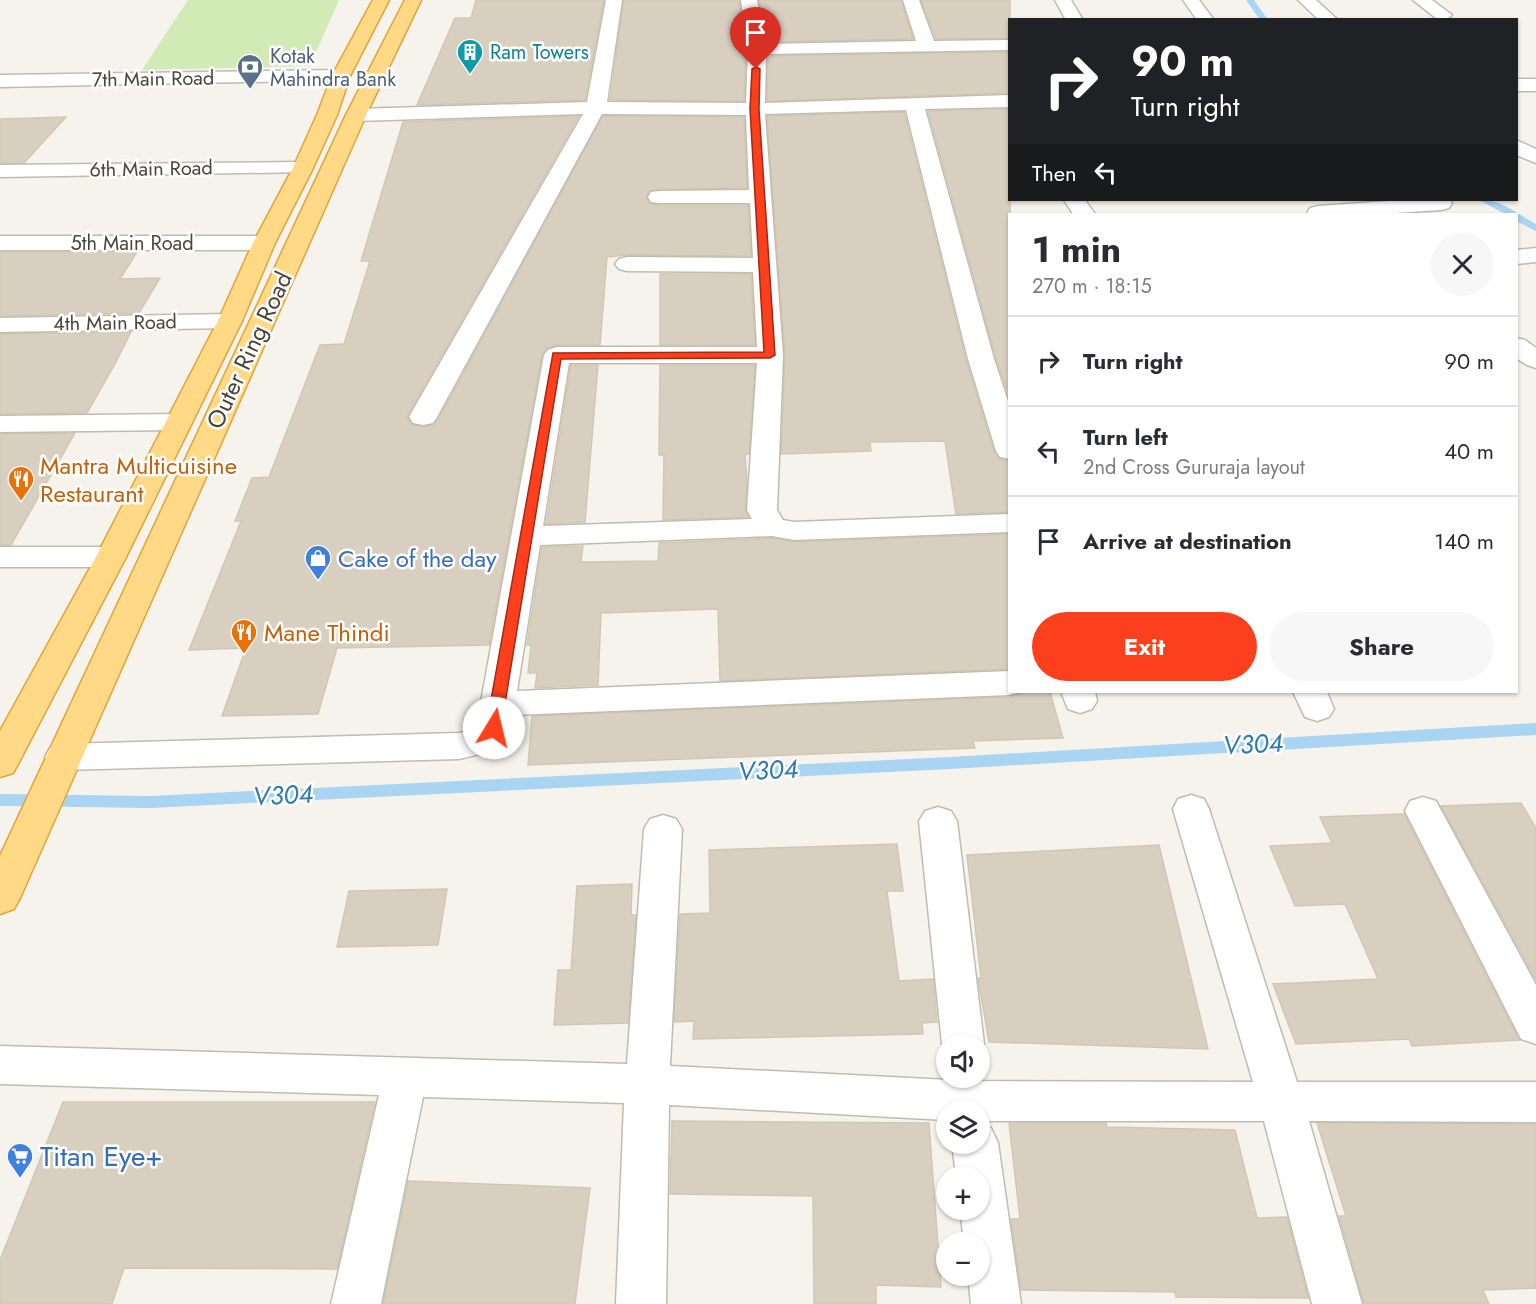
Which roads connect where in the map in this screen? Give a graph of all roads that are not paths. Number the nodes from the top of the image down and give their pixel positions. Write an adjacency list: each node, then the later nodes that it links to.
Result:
1 (381, 0): 17 (highway, Outer Ring Road)
2 (412, 0): 25 (highway, Outer Ring Road)
3 (614, 0): 23 (street)
4 (749, 0): 16 (street)
5 (911, 0): 15 (street)
6 (1063, 0): 11 (street)
7 (1306, 0): 13 (street)
8 (1421, 0): 10 (street)
9 (1191, 1): 12 (street)
10 (1443, 15)
11 (1073, 18)
12 (1204, 18)
13 (1328, 18)
14 (1008, 45): 15 (street)
15 (927, 46): 16 (street)
16 (757, 49): 24 (street)
17 (341, 76): 18 (street, 7th Main Road); 28 (highway, Outer Ring Road)
18 (0, 81)
19 (1518, 85): 20 (street)
20 (1536, 85)
21 (1008, 101): 22 (street)
22 (914, 104): 24 (street); 46 (street)
23 (596, 108): 24 (street); 25 (street); 49 (street)
24 (754, 109): 30 (street)
25 (356, 115): 62 (highway, Outer Ring Road)
26 (1518, 147): 27 (street)
27 (1536, 158)
28 (303, 168): 29 (street, 6th Main Road); 35 (highway, Outer Ring Road)
29 (0, 171)
30 (760, 196): 31 (street); 39 (street)
31 (659, 197)
32 (1441, 203): 33 (street)
33 (1314, 209)
34 (0, 243): 35 (street, 5th Main Road)
35 (264, 243): 40 (highway, Outer Ring Road)
36 (1536, 255): 37 (street)
37 (1518, 257)
38 (627, 264): 39 (street)
39 (764, 265): 45 (street)
40 (230, 321): 41 (street, 4th Main Road); 50 (highway, Outer Ring Road)
41 (0, 325)
42 (1536, 335): 43 (street)
43 (1518, 337)
44 (1518, 346): 48 (street)
45 (770, 355): 54 (street); 55 (street)
46 (981, 359): 47 (street); 52 (street)
47 (1008, 359)
48 (1536, 360)
49 (423, 417)
50 (177, 422): 51 (street); 57 (highway, Outer Ring Road)
51 (0, 424)
52 (1008, 445)
53 (1008, 523): 54 (street)
54 (772, 527): 55 (street)
55 (527, 536): 59 (street)
56 (0, 557): 57 (street)
57 (111, 557): 60 (highway, Outer Ring Road)
58 (1008, 683): 59 (street)
59 (498, 704): 62 (street)
60 (10, 723): 61 (highway, Outer Ring Road)
61 (0, 764)
62 (59, 765): 67 (highway, Outer Ring Road)
63 (1191, 809): 73 (street)
64 (1423, 810): 68 (street)
65 (938, 821): 69 (street)
66 (663, 829): 72 (street)
67 (6, 885)
68 (1536, 1026)
69 (962, 1034)
70 (0, 1065): 71 (street)
71 (405, 1078): 72 (street); 78 (street)
72 (646, 1084): 75 (street); 79 (street)
73 (1281, 1101): 74 (street); 76 (street); 81 (street)
74 (1536, 1102)
75 (936, 1105)
76 (990, 1108)
77 (985, 1220): 80 (street)
78 (356, 1304)
79 (641, 1304)
80 (996, 1304)
81 (1337, 1304)

